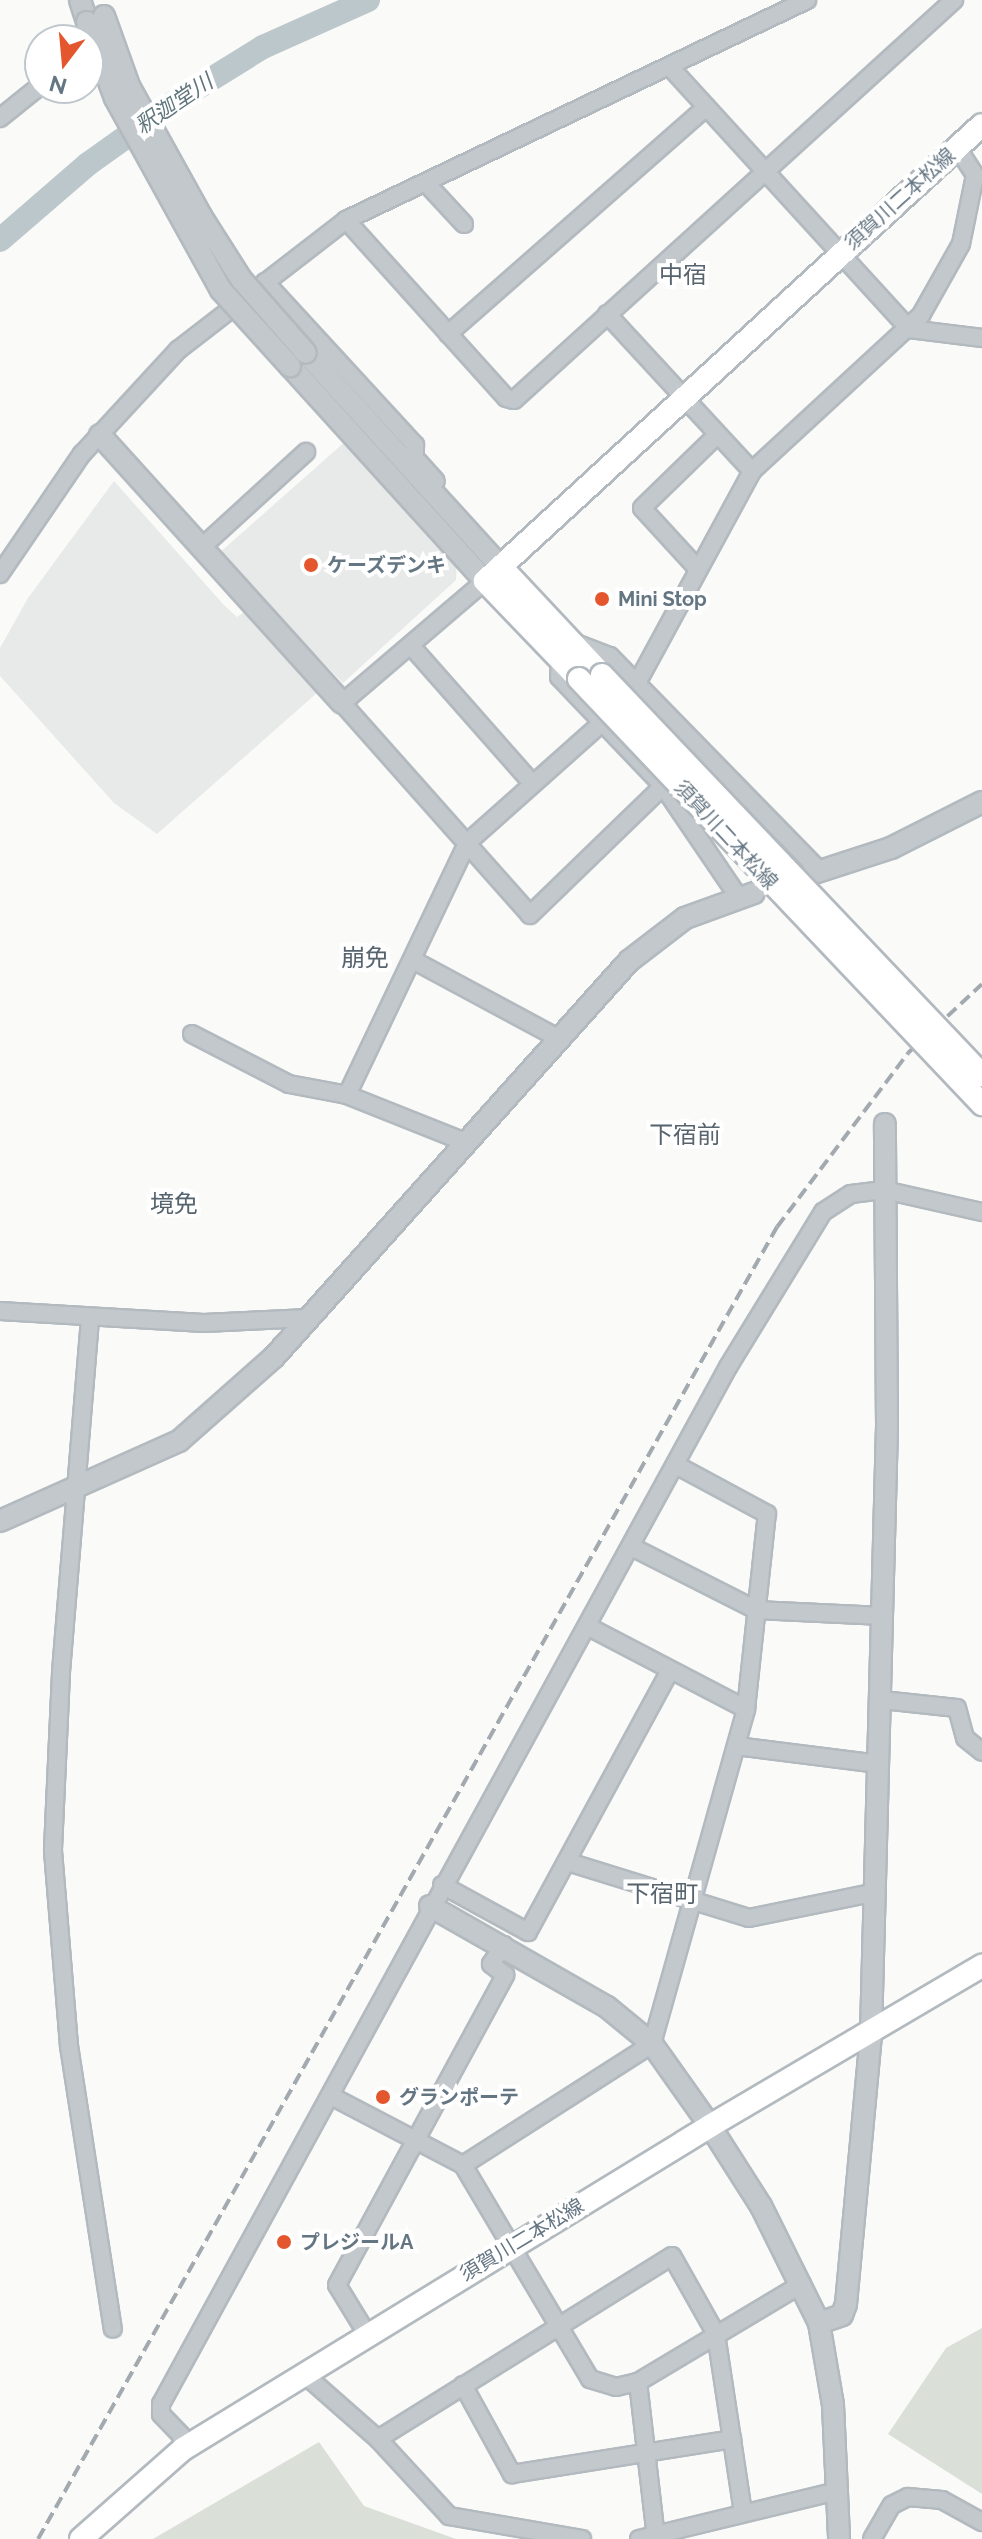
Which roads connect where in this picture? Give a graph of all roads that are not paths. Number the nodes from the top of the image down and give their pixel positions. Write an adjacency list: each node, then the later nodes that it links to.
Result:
1 (80, 0): 4 (street)
2 (807, 0): 7 (street)
3 (954, 0): 13 (street)
4 (93, 24)
5 (104, 42): 23 (street, bridge)
6 (104, 60): 23 (street, bridge)
7 (670, 67): 9 (street); 14 (street)
8 (24, 99): 10 (street)
9 (706, 107): 13 (street); 21 (street)
10 (0, 118)
11 (982, 125): 12 (main road, 須賀川二本松線)
12 (957, 147): 17 (main road, 須賀川二本松線); 20 (street)
13 (764, 171): 17 (street); 19 (street)
14 (426, 183): 15 (street); 16 (street)
15 (346, 220): 18 (street); 21 (street)
16 (464, 224)
17 (841, 253): 20 (street); 24 (main road, 須賀川二本松線)
18 (265, 282): 25 (street); 29 (street)
19 (607, 314): 21 (street); 24 (street)
20 (909, 329): 22 (street); 28 (street)
21 (448, 334)
22 (982, 338)
23 (298, 359): 29 (street); 33 (street)
24 (681, 399): 26 (street); 33 (main road, 須賀川二本松線)
25 (100, 435): 30 (street); 32 (street)
26 (717, 435): 28 (street); 31 (street)
27 (306, 452): 30 (street)
28 (752, 471): 31 (street)
29 (464, 527): 33 (street)
30 (202, 547): 37 (street)
31 (697, 568): 36 (street)
32 (0, 574)
33 (493, 574): 34 (street); 35 (main road, 須賀川二本松線); 35 (main road, 須賀川二本松線)
34 (412, 647): 37 (street); 39 (street)
35 (564, 650): 36 (street); 38 (street); 48 (main road, 須賀川二本松線, bridge); 50 (main road, 須賀川二本松線, bridge)
36 (636, 685): 43 (street)
37 (342, 703): 42 (street)
38 (603, 722): 39 (street); 40 (street)
39 (531, 782): 42 (street)
40 (663, 786): 42 (street); 44 (street)
41 (982, 802): 43 (street)
42 (467, 843): 45 (street)
43 (815, 873)
44 (747, 895): 47 (street)
45 (413, 960): 47 (street); 49 (street)
46 (192, 1034): 49 (street)
47 (558, 1038): 52 (street)
48 (982, 1075)
49 (347, 1095): 52 (street)
50 (982, 1104)
51 (885, 1124): 53 (street)
52 (465, 1142): 56 (street)
53 (884, 1190): 54 (street); 58 (street); 63 (street)
54 (982, 1212)
55 (0, 1311): 57 (street)
56 (308, 1318): 57 (street); 59 (street)
57 (90, 1319): 59 (street)
58 (676, 1465): 61 (street); 62 (street)
59 (74, 1489): 60 (street); 88 (street)
60 (0, 1521)
61 (632, 1547): 62 (street); 64 (street)
62 (756, 1610): 63 (street); 67 (street)
63 (883, 1616): 66 (street)
64 (589, 1627): 65 (street); 72 (street)
65 (669, 1672): 67 (street); 71 (street)
66 (882, 1700): 69 (street); 70 (street)
67 (746, 1709): 68 (street)
68 (736, 1746): 70 (street); 74 (street)
69 (982, 1752)
70 (879, 1764): 73 (street)
71 (568, 1862): 72 (street); 74 (street)
72 (442, 1885): 75 (street)
73 (872, 1893): 74 (street); 78 (street)
74 (690, 1903): 79 (street)
75 (430, 1906): 76 (street); 80 (street)
76 (504, 1945): 79 (street); 82 (street)
77 (982, 1966): 78 (main road, 須賀川二本松線)
78 (871, 2033): 81 (main road, 須賀川二本松線); 86 (street)
79 (652, 2044): 81 (street); 83 (street)
80 (331, 2096): 82 (street); 96 (street)
81 (710, 2126): 84 (main road, 須賀川二本松線); 85 (street)
82 (414, 2139): 83 (street); 89 (street)
83 (463, 2165): 84 (street)
84 (510, 2248): 87 (street); 89 (main road, 須賀川二本松線)
85 (802, 2284): 86 (street); 90 (street)
86 (819, 2323): 98 (street)
87 (562, 2325): 90 (street); 92 (street); 93 (street)
88 (113, 2329)
89 (367, 2334): 91 (main road, 須賀川二本松線)
90 (716, 2334): 92 (street); 95 (street)
91 (304, 2374): 94 (street); 96 (main road, 須賀川二本松線)
92 (638, 2382): 97 (street)
93 (463, 2385): 94 (street); 97 (street)
94 (378, 2439): 103 (street)
95 (732, 2439): 97 (street); 99 (street)
96 (183, 2449): 102 (main road, 須賀川二本松線)
97 (645, 2453): 101 (street)
98 (838, 2491): 99 (street); 104 (street)
99 (743, 2513): 101 (street)
100 (982, 2522): 105 (street)
101 (647, 2538)
102 (81, 2539)
103 (582, 2539)
104 (839, 2539)
105 (872, 2539)

